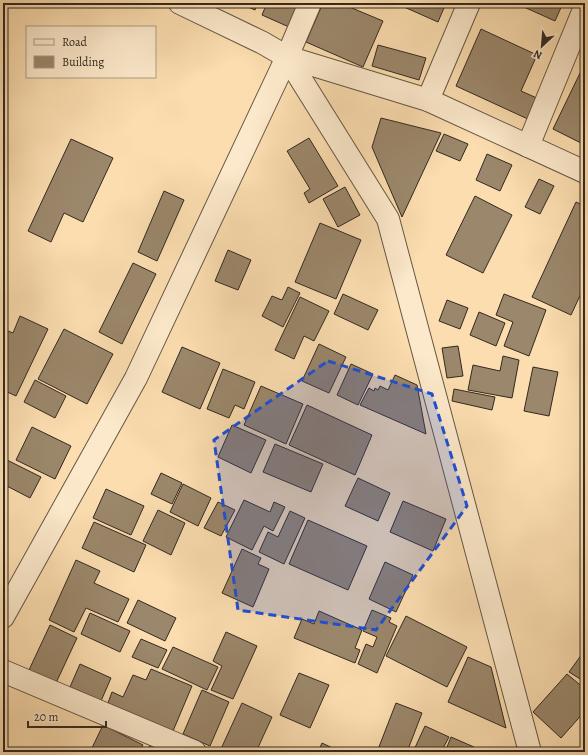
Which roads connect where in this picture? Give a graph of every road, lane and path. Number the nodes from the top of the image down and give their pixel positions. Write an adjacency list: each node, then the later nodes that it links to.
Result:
1 (180, 3): 5 (street)
2 (310, 3): 5 (street)
3 (468, 3): 6 (street)
4 (585, 7): 7 (street)
5 (288, 57): 6 (street); 9 (street); 12 (street)
6 (428, 100): 7 (street)
7 (528, 146): 8 (street)
8 (585, 172)
9 (3, 617)
10 (3, 671): 11 (street)
11 (195, 752)
12 (530, 752)

